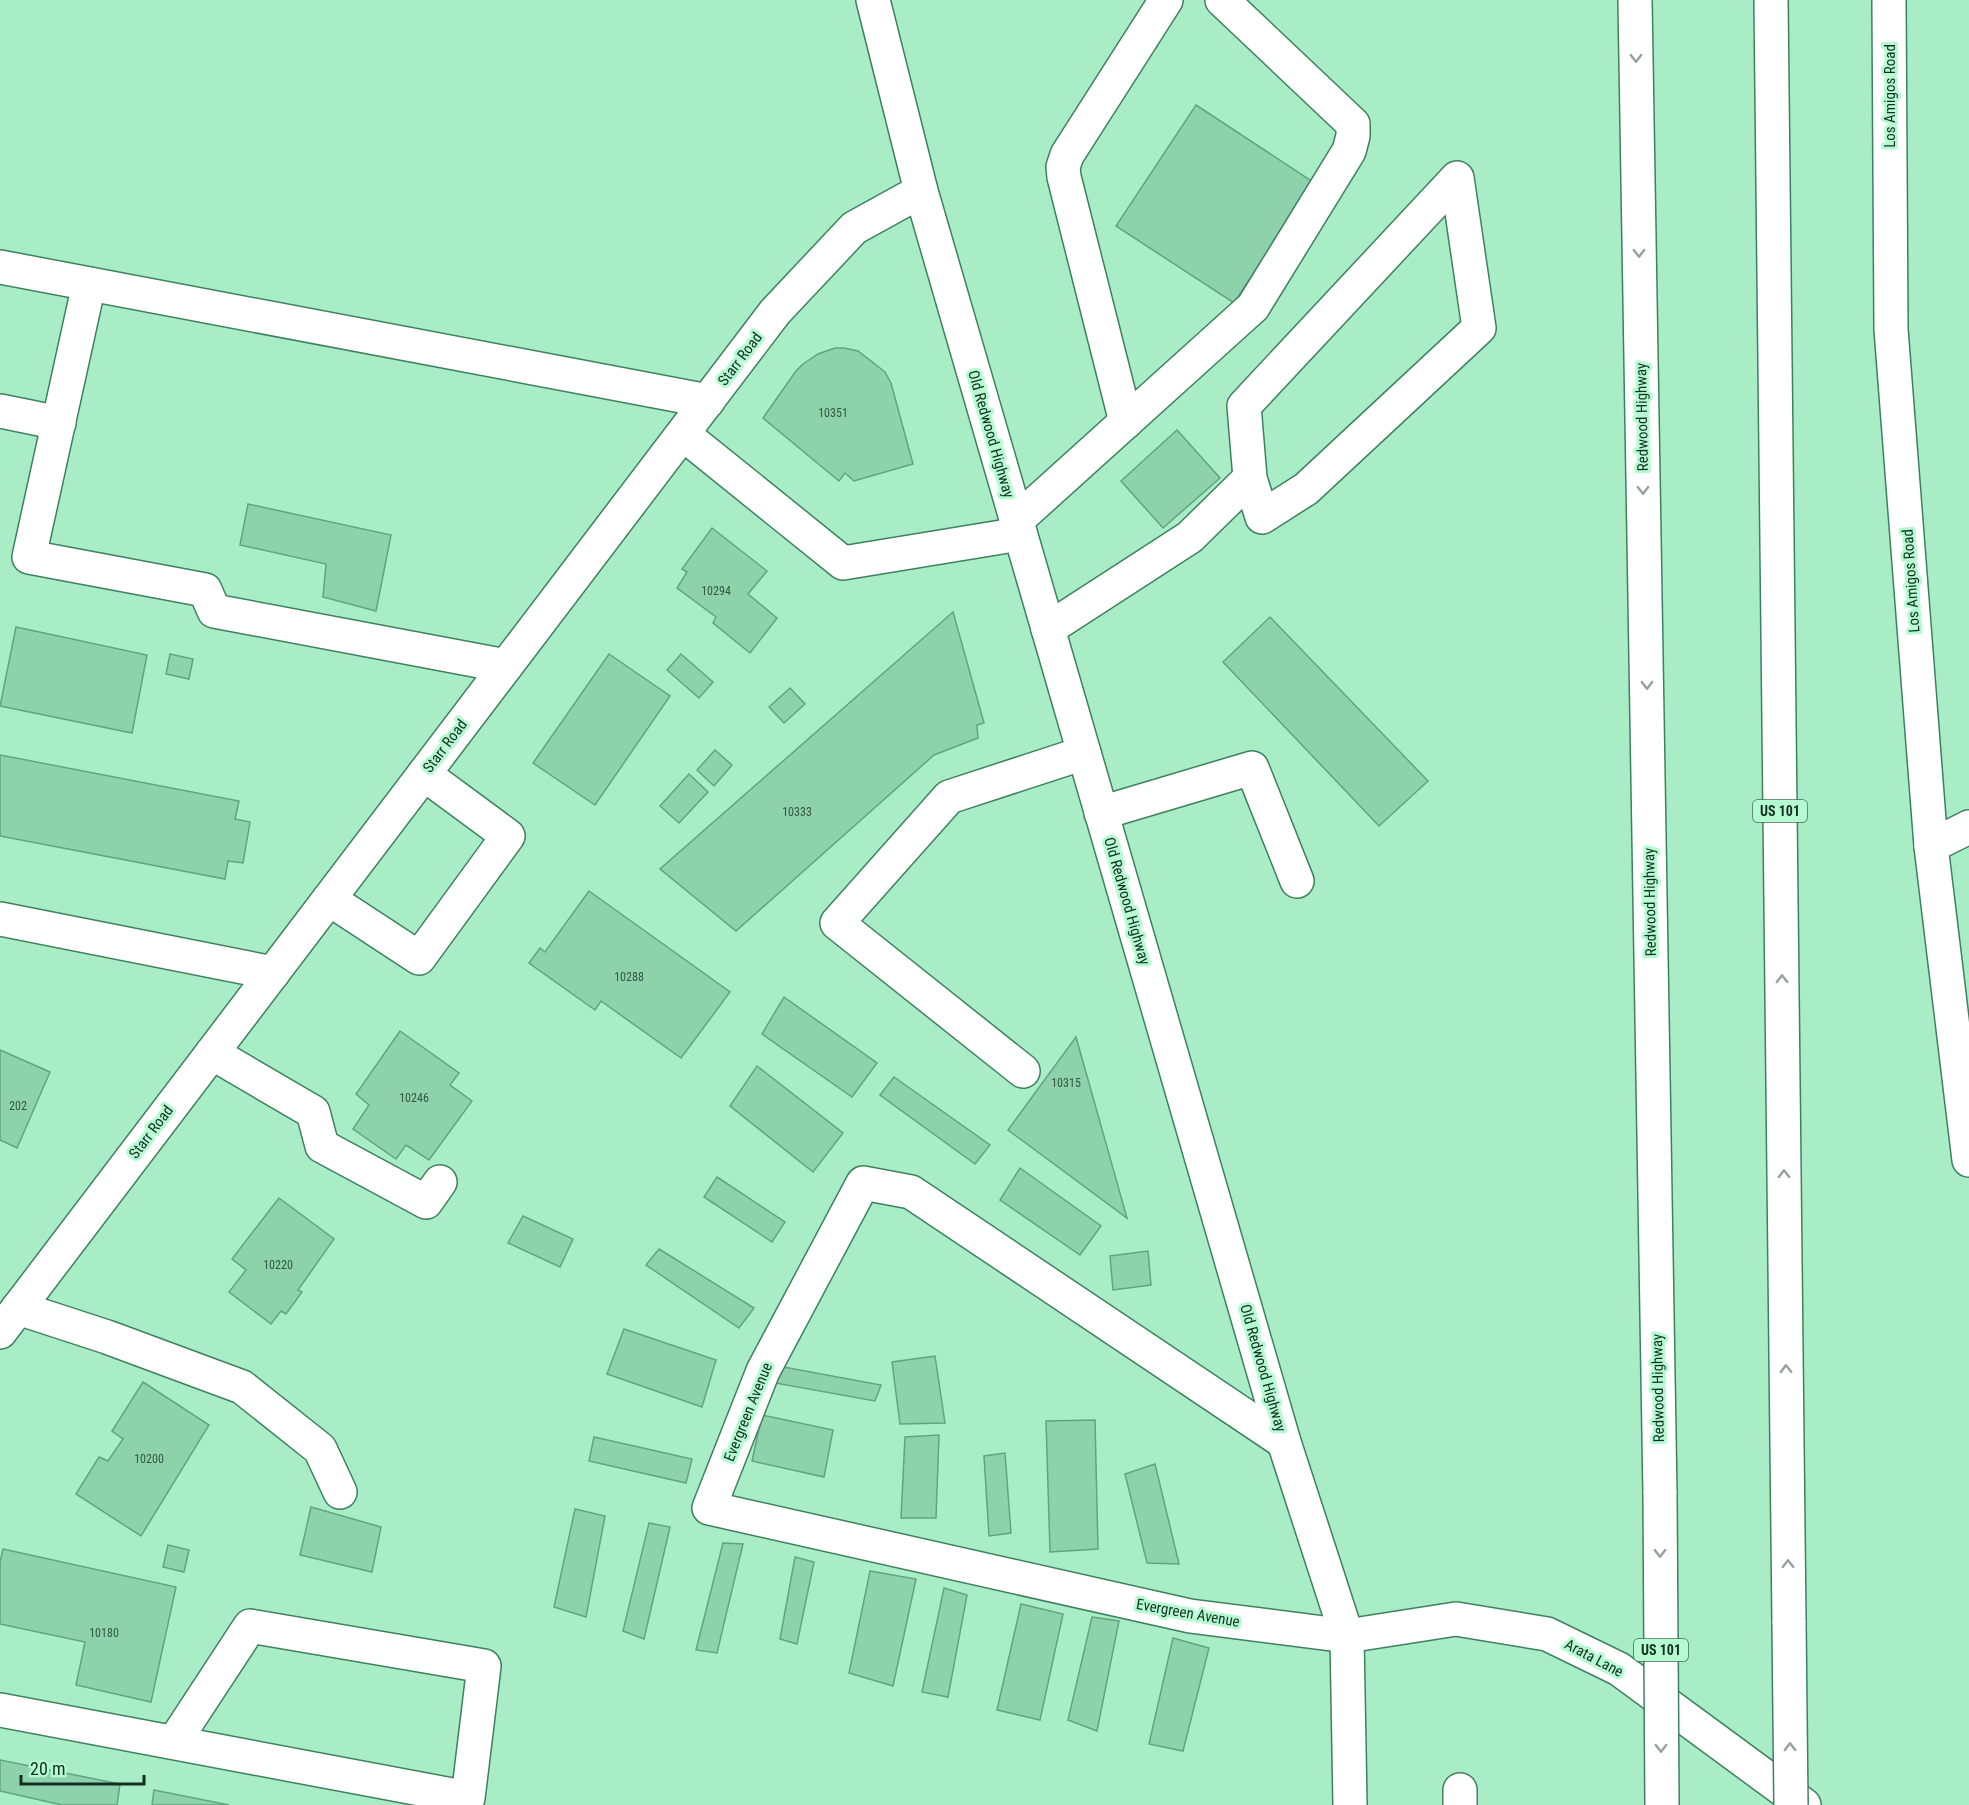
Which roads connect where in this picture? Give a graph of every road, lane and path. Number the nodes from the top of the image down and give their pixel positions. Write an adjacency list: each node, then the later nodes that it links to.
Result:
1 (873, 0): 7 (main road, Old Redwood Highway)
2 (1166, 0): 12 (main road)
3 (1222, 0): 12 (main road)
4 (1635, 0): 39 (main road, Redwood Highway / US 101, one-way to 39, bridge)
5 (1771, 0): 40 (main road, US 101, one-way to 5, bridge)
6 (1889, 0): 23 (main road, Los Amigos Road)
7 (921, 191): 10 (main road, Starr Road); 16 (main road, Old Redwood Highway)
8 (0, 267): 9 (main road)
9 (89, 284): 10 (main road); 13 (main road)
10 (708, 400): 14 (main road, Starr Road)
11 (0, 411): 13 (main road)
12 (1126, 422): 16 (main road)
13 (59, 423): 18 (main road)
14 (683, 434): 16 (main road); 18 (main road, Starr Road)
15 (1250, 478): 15 (main road); 17 (main road)
16 (1018, 527): 17 (main road, Old Redwood Highway)
17 (1048, 629): 19 (main road, Old Redwood Highway)
18 (506, 666): 20 (main road, Starr Road)
19 (1084, 753): 21 (main road, Old Redwood Highway); 29 (main road)
20 (424, 774): 25 (main road, Starr Road); 25 (main road)
21 (1101, 813): 24 (main road); 33 (main road, Old Redwood Highway)
22 (1969, 827): 23 (main road)
23 (1931, 846): 30 (main road, Los Amigos Road)
24 (1297, 881)
25 (329, 899): 27 (main road, Starr Road)
26 (0, 919): 27 (main road)
27 (273, 973): 28 (main road, Starr Road)
28 (212, 1053): 31 (main road); 32 (main road, Starr Road)
29 (1023, 1071)
30 (1969, 1161)
31 (440, 1182)
32 (6, 1319): 34 (main road)
33 (1284, 1442): 35 (main road, Old Redwood Highway); 35 (main road, Evergreen Avenue)
34 (340, 1492)
35 (1347, 1636): 38 (main road, Old Redwood Highway); 41 (main road, Arata Lane)
36 (0, 1710): 37 (main road)
37 (174, 1742): 37 (main road)
38 (1350, 1805)
39 (1662, 1805)
40 (1791, 1805)
41 (1804, 1805)

